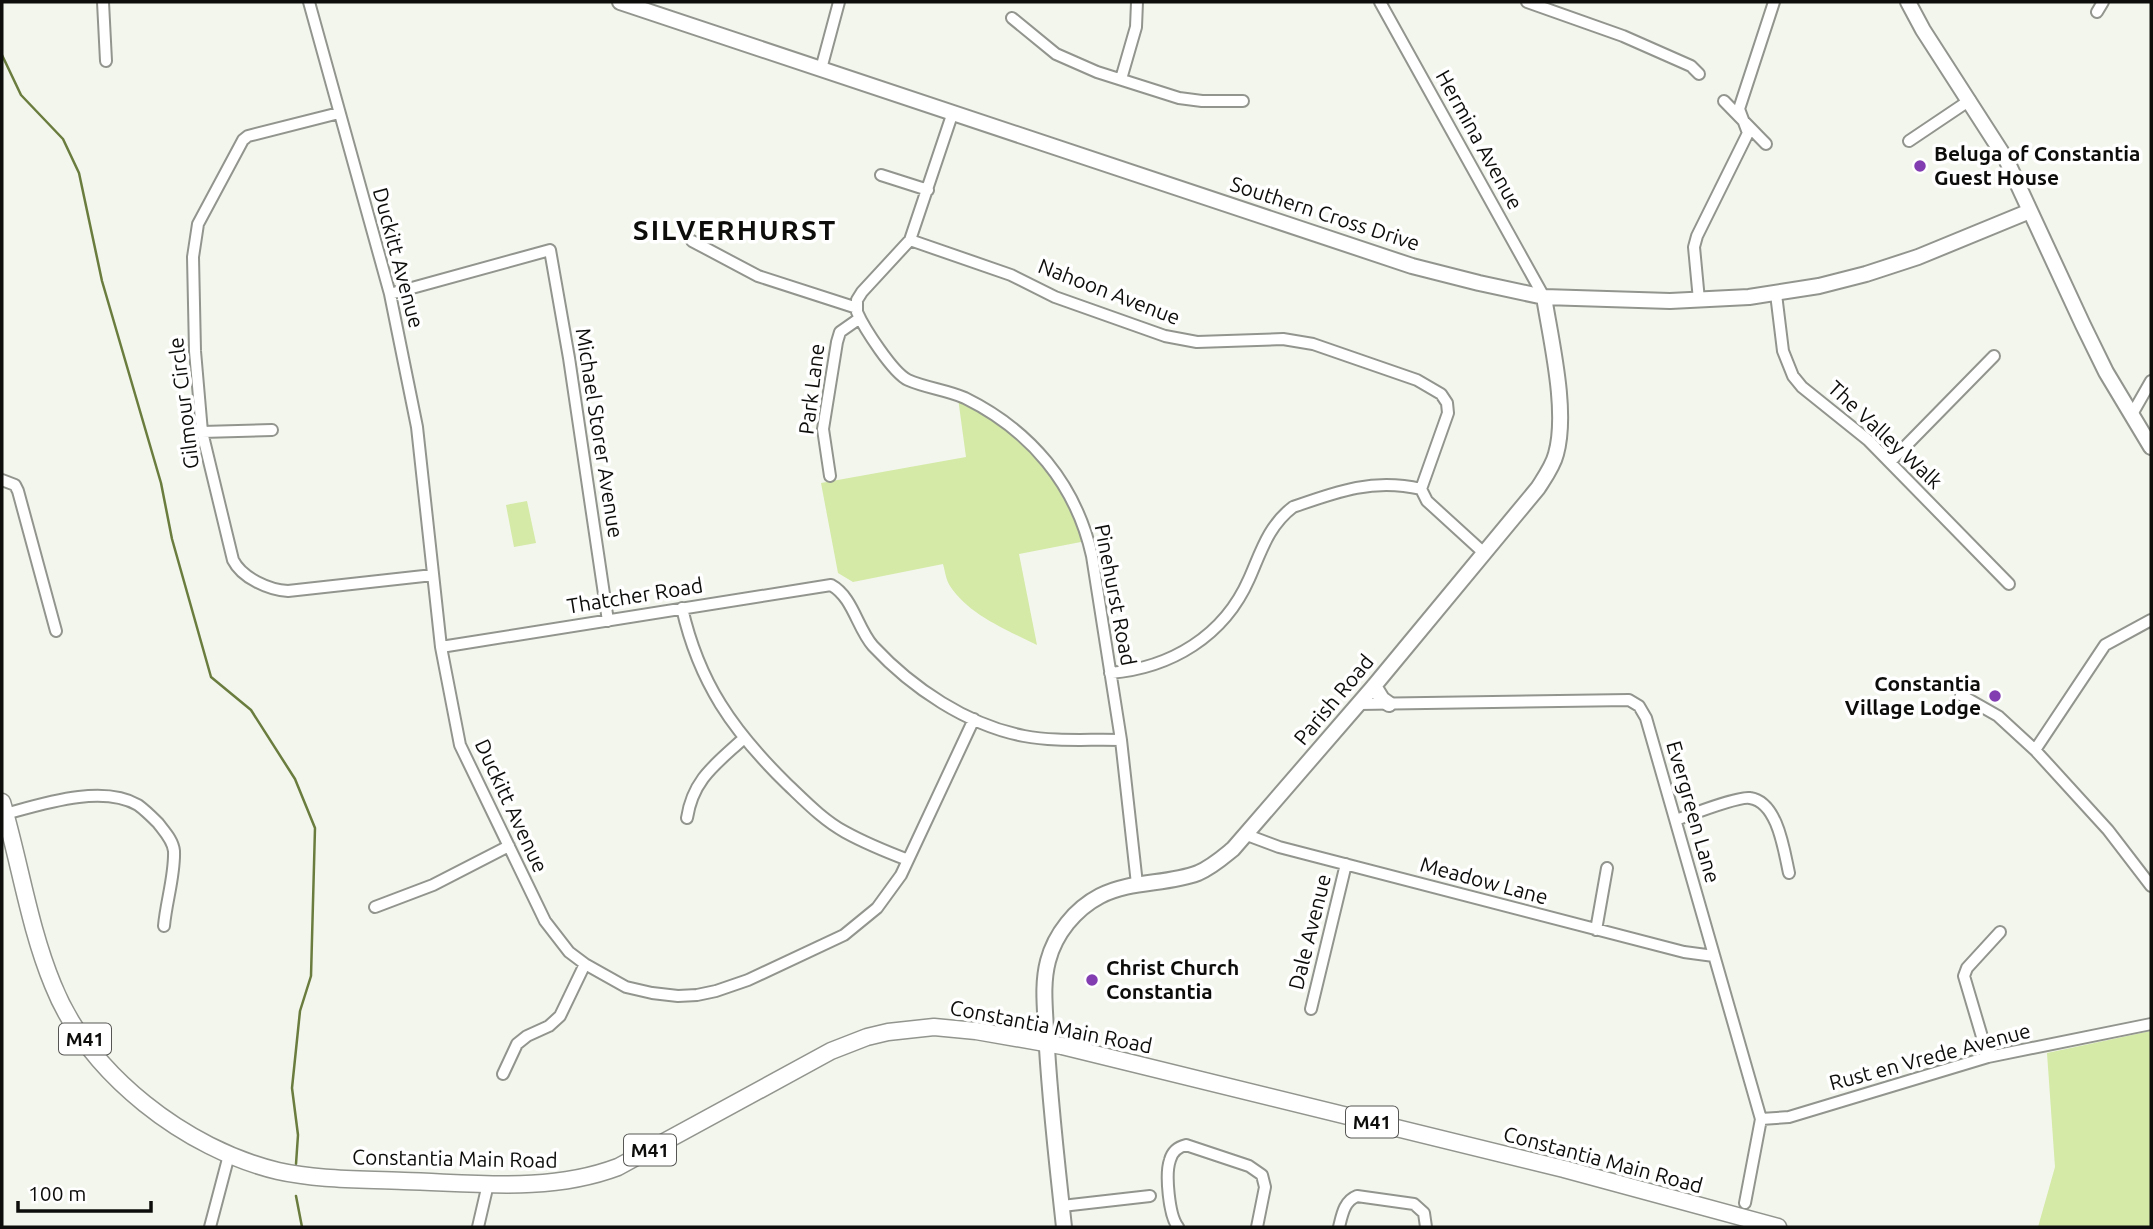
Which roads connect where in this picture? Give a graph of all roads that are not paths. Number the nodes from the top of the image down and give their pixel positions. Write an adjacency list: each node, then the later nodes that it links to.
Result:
1 (103, 2): 11 (street)
2 (309, 2): 18 (street, Duckitt Avenue)
3 (620, 2): 12 (street, Southern Cross Drive)
4 (839, 2): 12 (street)
5 (1137, 2): 14 (street)
6 (1380, 2): 30 (street, Hermina Avenue)
7 (1527, 2): 13 (street)
8 (1774, 2): 20 (street)
9 (1909, 2): 15 (street)
10 (1012, 18): 14 (street)
11 (106, 61)
12 (821, 69): 19 (street, Southern Cross Drive)
13 (1699, 74)
14 (1121, 79): 16 (street)
15 (1970, 100): 21 (street); 25 (street)
16 (1244, 101)
17 (1724, 101): 20 (street)
18 (339, 113): 28 (street, Duckitt Avenue); 37 (street, Gilmour Circle)
19 (953, 113): 24 (street); 30 (street, Southern Cross Drive)
20 (1744, 121): 22 (street); 31 (street)
21 (1909, 141)
22 (1766, 144)
23 (881, 175): 24 (street)
24 (928, 190): 26 (street)
25 (2030, 211): 29 (street, Southern Cross Drive); 35 (street)
26 (910, 240): 32 (street); 42 (street, Nahoon Avenue)
27 (692, 241): 32 (street)
28 (390, 294): 44 (street, Duckitt Avenue); 48 (street, Michael Storer Avenue)
29 (1776, 294): 31 (street, Southern Cross Drive); 39 (street, The Valley Walk)
30 (1544, 297): 31 (street, Southern Cross Drive); 43 (street, Parish Road)
31 (1699, 300)
32 (859, 313): 40 (street, Park Lane); 51 (street, Pinehurst Road)
33 (1994, 356): 39 (street)
34 (2151, 381): 35 (street)
35 (2131, 416): 38 (street)
36 (272, 430): 37 (street)
37 (202, 432): 44 (street, Gilmour Circle)
38 (2151, 447)
39 (1890, 462): 45 (street, The Valley Walk)
40 (830, 476)
41 (2, 480): 49 (street)
42 (1421, 489): 43 (street); 51 (street)
43 (1484, 553): 52 (street, Parish Road)
44 (433, 575): 50 (street, Duckitt Avenue)
45 (2009, 584)
46 (682, 608): 48 (street, Thatcher Road); 56 (street, Thatcher Road); 57 (street)
47 (2151, 620): 59 (street)
48 (608, 621): 50 (street, Thatcher Road)
49 (56, 631)
50 (441, 647): 64 (street, Duckitt Avenue)
51 (1110, 673): 58 (street, Pinehurst Road)
52 (1374, 686): 54 (street, Parish Road); 55 (street)
53 (1961, 695): 59 (street)
54 (1359, 704): 55 (street, Evergreen Lane); 63 (street, Parish Road)
55 (1388, 704): 62 (street, Evergreen Lane)
56 (974, 719): 58 (street); 65 (street, Duckitt Avenue)
57 (743, 739): 61 (street); 65 (street)
58 (1121, 740): 69 (street, Pinehurst Road)
59 (2035, 750): 70 (street)
60 (4, 808): 72 (street); 83 (main road, Constantia Main Road / M41)
61 (687, 818)
62 (1676, 820): 68 (street); 75 (street, Evergreen Lane)
63 (1247, 835): 66 (street, Meadow Lane); 69 (street, Parish Road)
64 (509, 846): 71 (street); 76 (street, Duckitt Avenue)
65 (908, 860): 76 (street, Duckitt Avenue)
66 (1346, 864): 73 (street, Meadow Lane); 77 (street, Dale Avenue)
67 (1607, 868): 73 (street)
68 (1789, 873)
69 (1138, 884): 79 (street, Parish Road)
70 (2151, 887)
71 (375, 907)
72 (164, 926)
73 (1596, 930): 75 (street, Meadow Lane)
74 (2000, 932): 80 (street)
75 (1714, 956): 82 (street, Evergreen Lane)
76 (585, 964): 81 (street)
77 (1311, 1009)
78 (2151, 1024): 80 (street, Rust en Vrede Avenue)
79 (1047, 1044): 84 (main road, Constantia Main Road / M41); 87 (street, Parish Road); 95 (main road, Constantia Main Road / M41)
80 (1988, 1057): 82 (street, Rust en Vrede Avenue)
81 (502, 1074)
82 (1761, 1119): 86 (street, Evergreen Lane)
83 (229, 1155): 84 (main road, Constantia Main Road / M41); 88 (street)
84 (488, 1184): 89 (street)
85 (1150, 1196): 87 (street)
86 (1745, 1203)
87 (1062, 1206): 90 (street, Parish Road)
88 (210, 1227)
89 (478, 1227)
90 (1064, 1227)
91 (1178, 1227): 92 (street)
92 (1257, 1227)
93 (1339, 1227): 94 (street)
94 (1426, 1227)
95 (1778, 1227)

